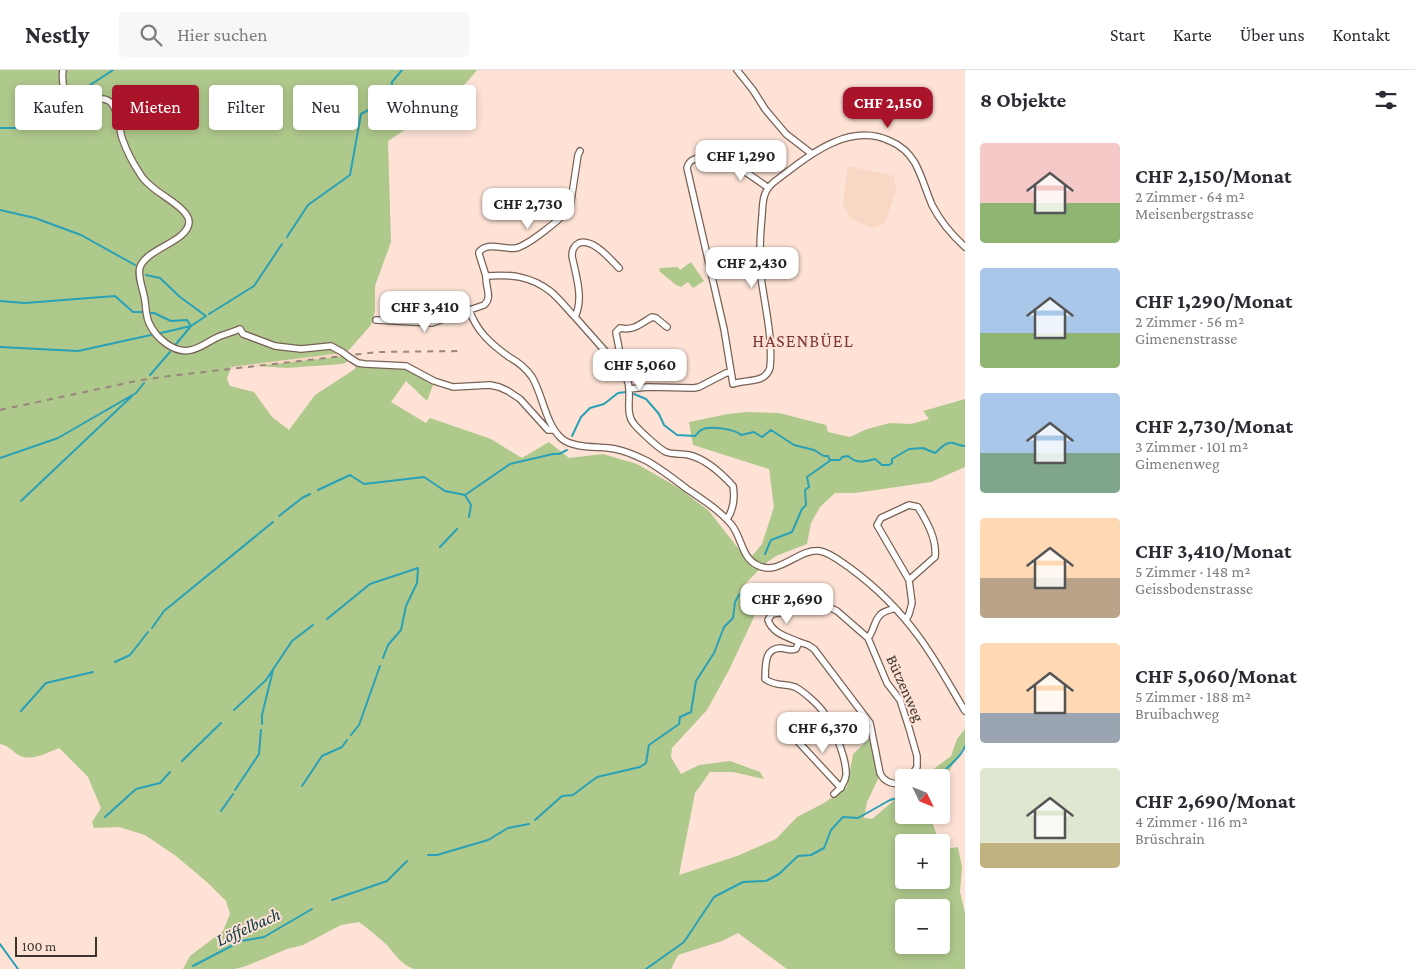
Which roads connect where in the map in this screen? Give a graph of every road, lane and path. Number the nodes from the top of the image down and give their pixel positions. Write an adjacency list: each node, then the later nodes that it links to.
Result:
1 (63, 70): 16 (street, bridge)
2 (737, 70): 4 (street)
3 (580, 150): 8 (street)
4 (812, 154): 5 (street); 6 (street)
5 (767, 187): 14 (street); 14 (street)
6 (965, 247)
7 (620, 268): 10 (street)
8 (486, 276): 9 (street); 10 (street)
9 (469, 309): 11 (street); 16 (street)
10 (575, 317): 13 (street)
11 (376, 320)
12 (667, 327): 13 (street)
13 (616, 362): 15 (street)
14 (731, 372): 15 (street)
15 (630, 389): 17 (street)
16 (554, 430): 17 (street)
17 (727, 519): 19 (street)
18 (909, 580): 18 (street); 20 (street)
19 (895, 608): 20 (street); 21 (street)
20 (906, 620): 23 (street)
21 (868, 638): 22 (street); 25 (street, Bützenweg)
22 (799, 642): 26 (street); 27 (street)
23 (965, 711)
24 (791, 734): 27 (street)
25 (916, 769)
26 (895, 784)
27 (841, 788): 28 (street)
28 (834, 794)

